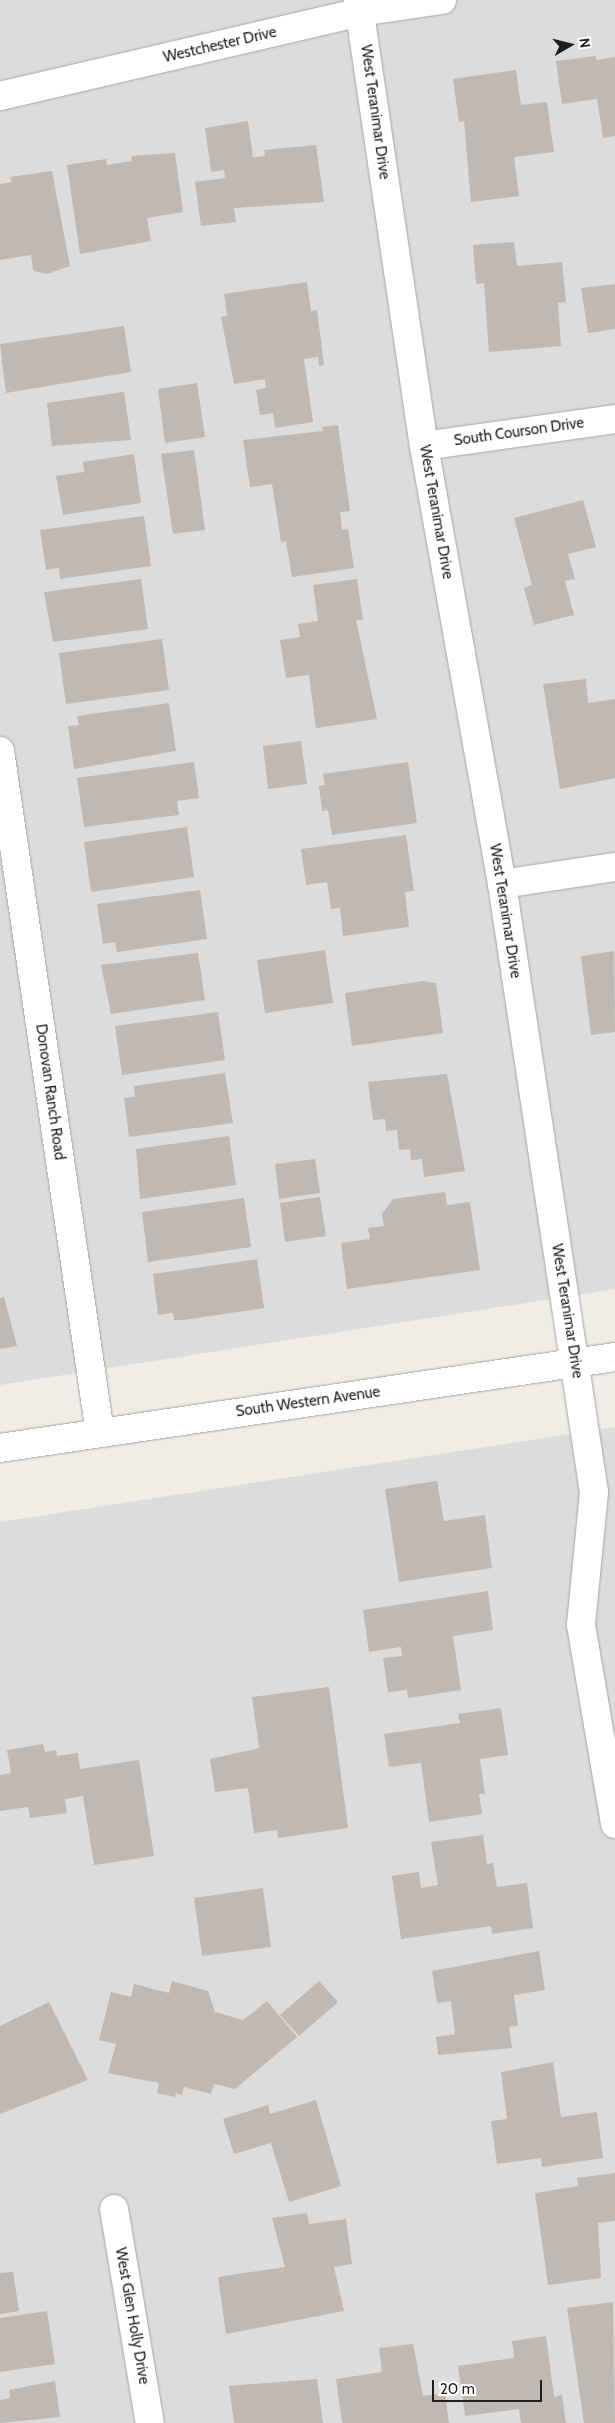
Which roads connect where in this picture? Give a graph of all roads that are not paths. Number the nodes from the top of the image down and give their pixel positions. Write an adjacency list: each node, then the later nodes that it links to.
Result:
1 (442, 0): 2 (street, Westchester Drive)
2 (359, 6): 3 (street, Westchester Drive); 5 (street, West Teranimar Drive)
3 (0, 96)
4 (615, 418): 5 (street, South Courson Drive)
5 (424, 446): 8 (street, West Teranimar Drive)
6 (0, 750): 11 (street, Donovan Ranch Road)
7 (615, 867): 8 (street)
8 (502, 884): 10 (street, West Teranimar Drive)
9 (615, 1357): 10 (street, South Western Avenue)
10 (574, 1363): 11 (street, South Western Avenue); 13 (street, West Teranimar Drive)
11 (100, 1433): 12 (street, South Western Avenue)
12 (0, 1448)
13 (615, 1824)
14 (114, 2208): 15 (street, West Glen Holly Drive)
15 (150, 2423)

